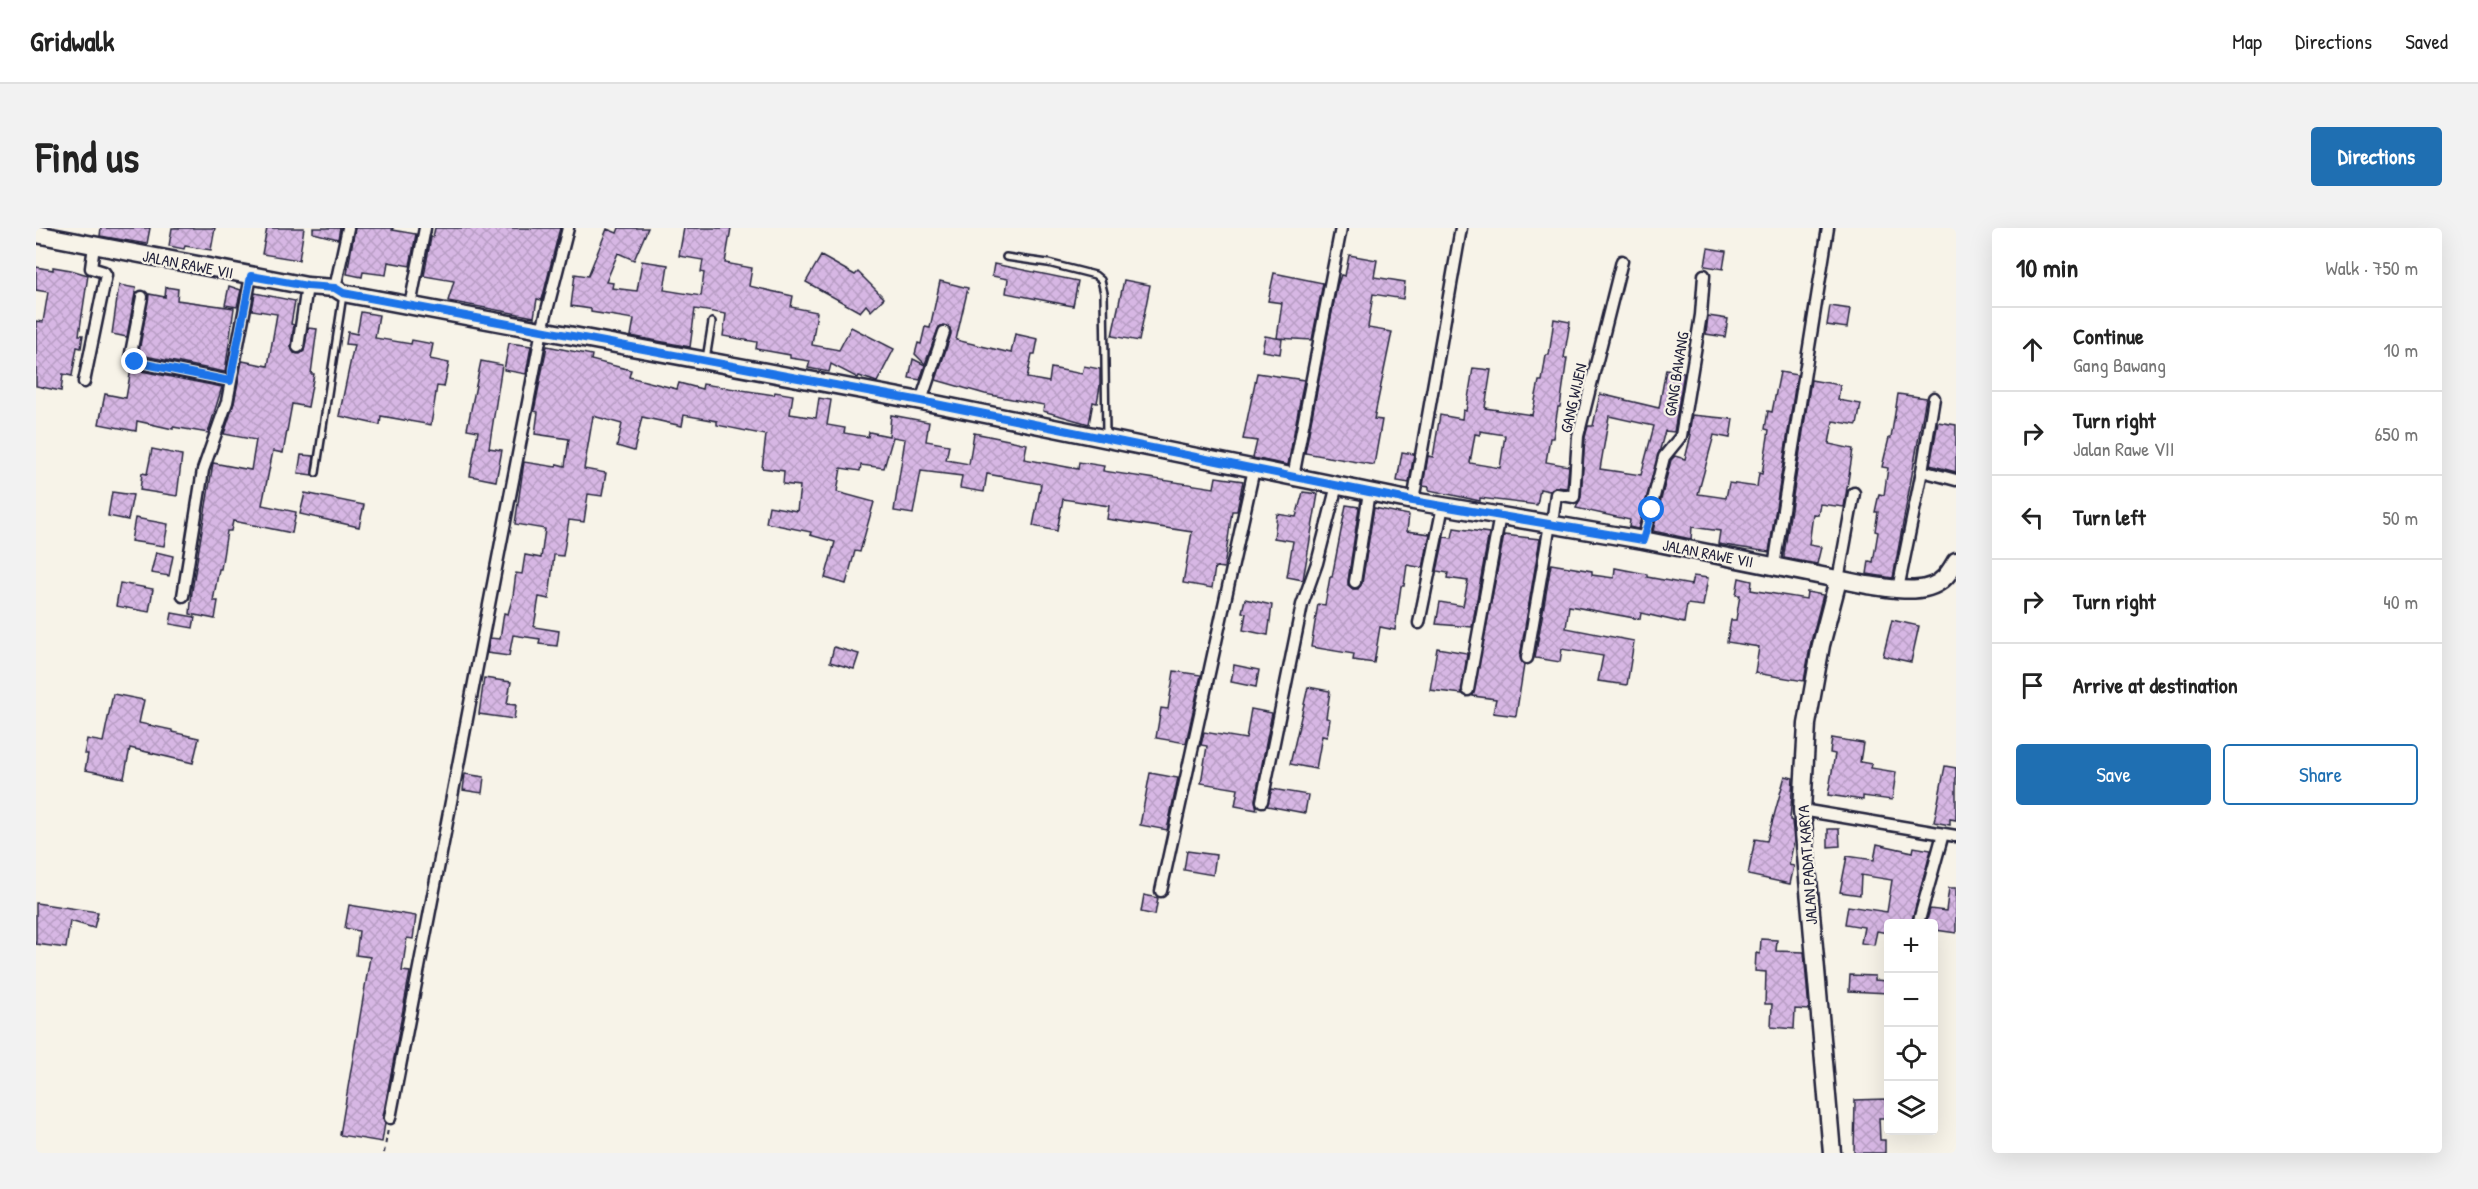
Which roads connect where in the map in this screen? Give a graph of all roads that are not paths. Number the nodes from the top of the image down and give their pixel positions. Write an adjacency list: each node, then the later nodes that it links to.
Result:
1 (348, 228): 14 (street)
2 (425, 228): 16 (street)
3 (568, 228): 18 (street)
4 (1341, 228): 30 (street)
5 (1461, 228): 35 (street)
6 (1828, 228): 41 (street)
7 (36, 234): 8 (main road, JALAN RAWE VII)
8 (94, 246): 12 (main road, JALAN RAWE VII); 23 (street)
9 (1006, 257): 26 (lane)
10 (1622, 261): 38 (street, GANG WIJEN)
11 (1704, 275): 39 (street, GANG BAWANG)
12 (251, 276): 13 (main road, JALAN RAWE VII); 22 (street)
13 (307, 286): 14 (main road, JALAN RAWE VII); 20 (street)
14 (339, 290): 16 (main road, JALAN RAWE VII); 29 (lane)
15 (142, 297): 22 (street)
16 (410, 306): 18 (main road, JALAN RAWE VII)
17 (712, 322): 21 (lane)
18 (542, 330): 21 (main road, JALAN RAWE VII); 55 (street)
19 (944, 332): 25 (street)
20 (298, 347)
21 (705, 361): 25 (main road, JALAN RAWE VII)
22 (230, 381): 45 (street)
23 (84, 382)
24 (1934, 399): 28 (street)
25 (921, 401): 26 (main road, JALAN RAWE VII)
26 (1106, 439): 27 (main road, JALAN RAWE VII)
27 (1254, 469): 30 (main road, JALAN RAWE VII); 53 (street)
28 (1923, 471): 31 (street); 44 (street)
29 (316, 473)
30 (1293, 477): 32 (main road, JALAN RAWE VII)
31 (1956, 480)
32 (1337, 484): 33 (main road, JALAN RAWE VII); 49 (street)
33 (1369, 492): 35 (main road, JALAN RAWE VII); 43 (street)
34 (1854, 493): 42 (street)
35 (1413, 501): 36 (main road, JALAN RAWE VII)
36 (1443, 506): 37 (main road, JALAN RAWE VII); 46 (street)
37 (1500, 515): 38 (main road, JALAN RAWE VII); 48 (street)
38 (1551, 524): 39 (main road, JALAN RAWE VII); 47 (street)
39 (1643, 540): 41 (main road, JALAN RAWE VII)
40 (1956, 561): 44 (main road, JALAN RAWE VII)
41 (1774, 566): 42 (main road, JALAN RAWE VII)
42 (1838, 580): 44 (main road, JALAN RAWE VII); 50 (main road, JALAN PADAT KARYA)
43 (1354, 582)
44 (1898, 590)
45 (183, 596)
46 (1419, 623)
47 (1527, 658)
48 (1468, 690)
49 (1262, 801)
50 (1802, 810): 51 (street); 56 (main road, JALAN PADAT KARYA)
51 (1943, 834): 52 (street); 54 (street)
52 (1956, 836)
53 (1161, 891)
54 (1919, 919)
55 (390, 1118)
56 (1832, 1153)

